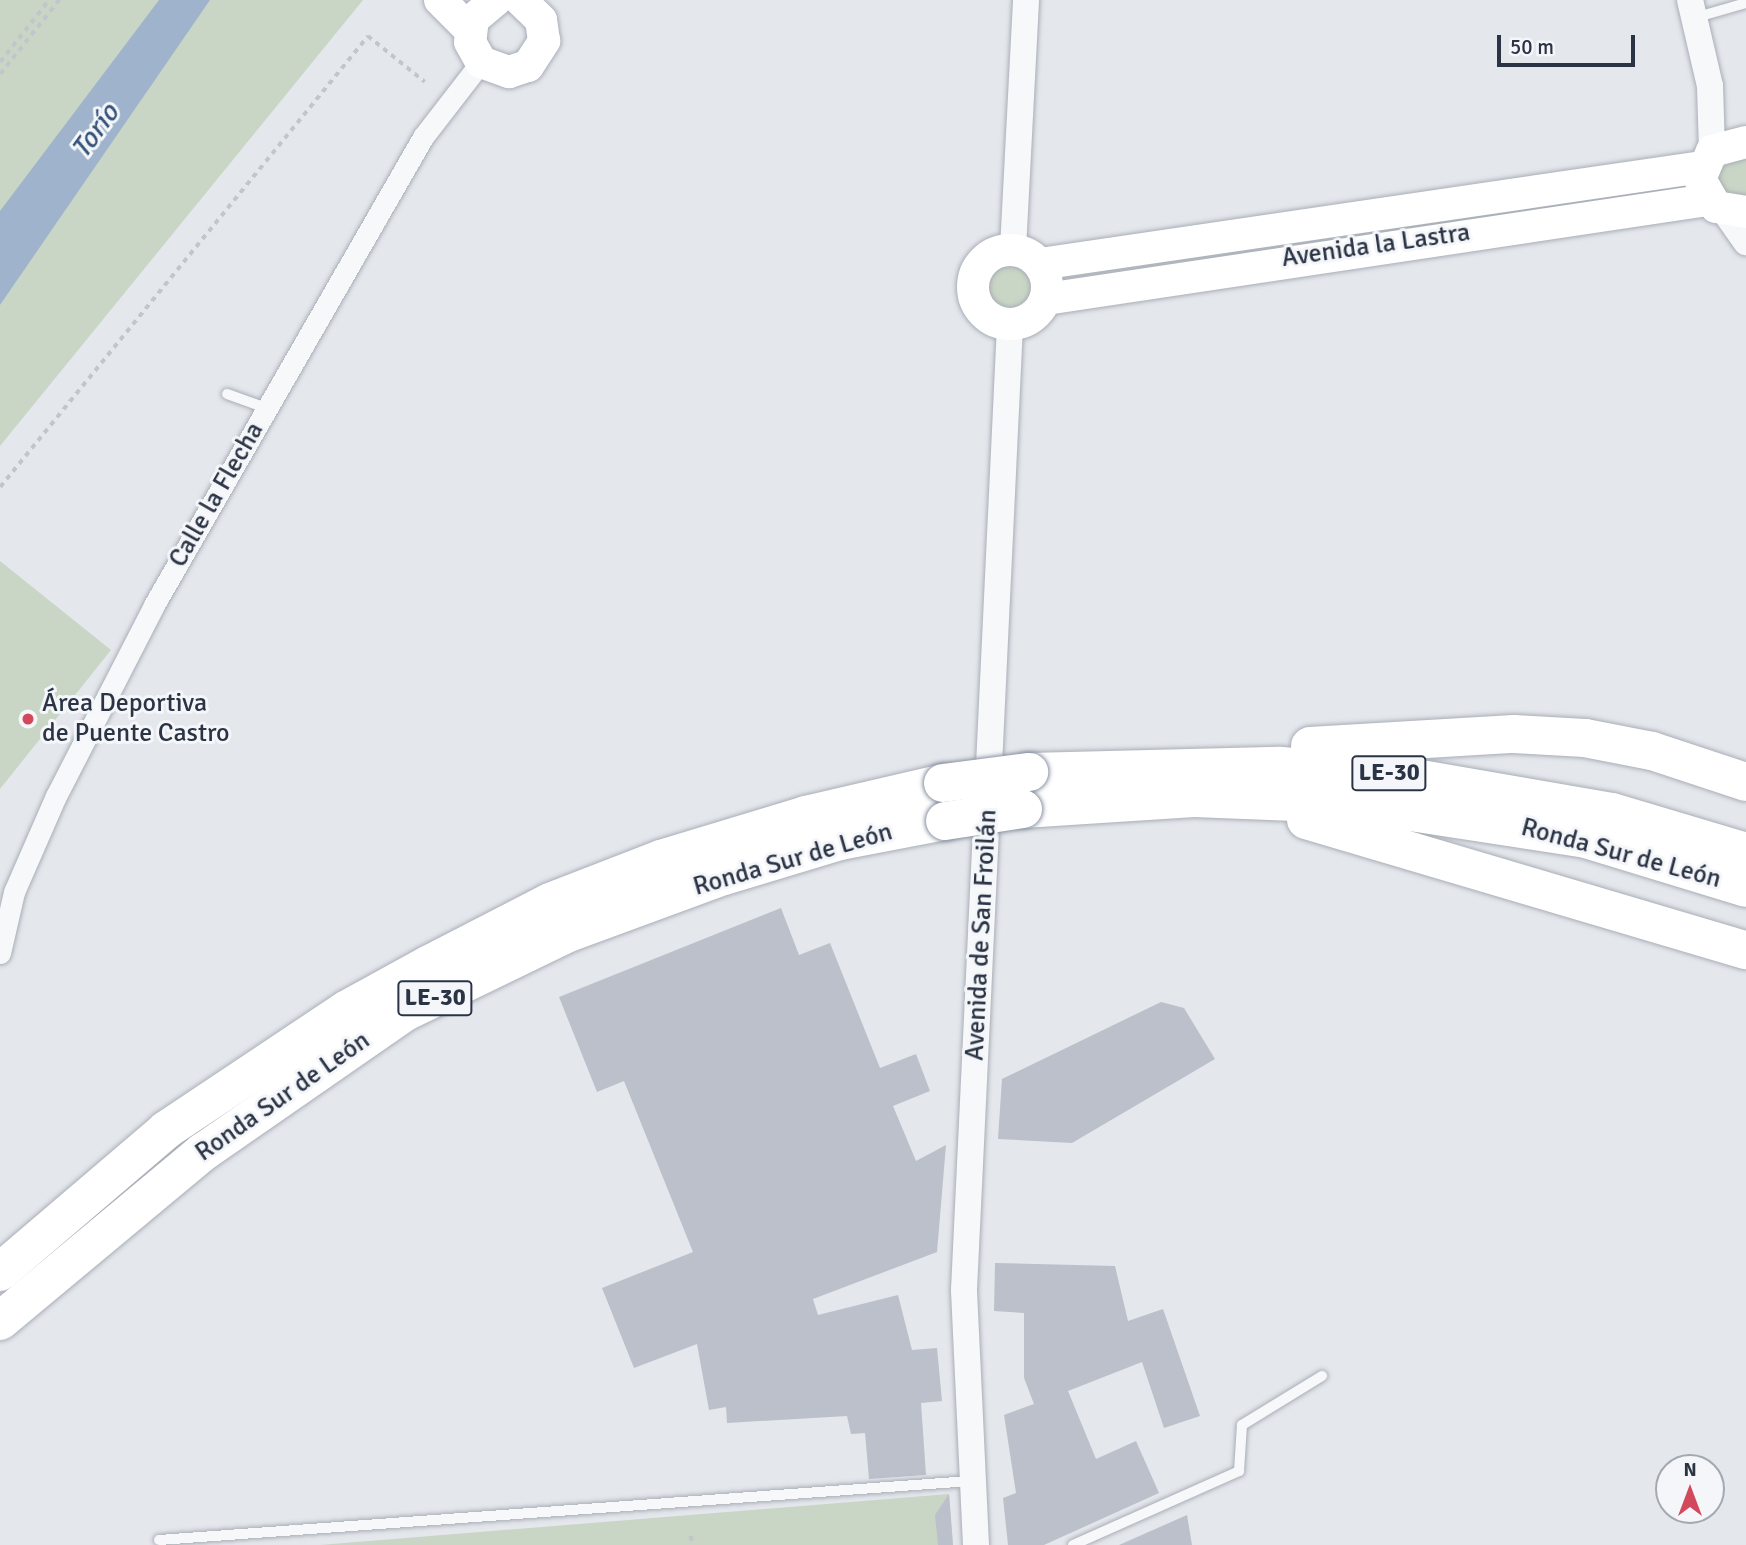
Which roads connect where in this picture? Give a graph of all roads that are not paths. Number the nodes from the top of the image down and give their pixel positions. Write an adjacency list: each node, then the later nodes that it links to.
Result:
1 (440, 0): 7 (main road)
2 (496, 0): 7 (main road)
3 (1026, 0): 14 (street)
4 (1746, 3): 6 (lane)
5 (533, 4): 8 (main road)
6 (1692, 9): 9 (street)
7 (470, 30): 8 (main road)
8 (481, 62): 19 (street, Calle la Flecha)
9 (1710, 86): 10 (street); 11 (street)
10 (1746, 141): 11 (main road, Avenida la Lastra)
11 (1707, 159): 12 (main road); 15 (main road, Avenida la Lastra)
12 (1726, 208): 13 (street); 16 (main road, Avenida la Lastra)
13 (1746, 242)
14 (1013, 249): 15 (main road); 17 (main road)
15 (1040, 264): 16 (main road)
16 (1046, 299): 17 (main road)
17 (1010, 324): 29 (street, Avenida de San Froilán)
18 (227, 394): 19 (lane)
19 (266, 408): 25 (street, Calle la Flecha)
20 (1089, 768): 21 (highway); 23 (highway, Ronda Sur de León / LE-30); 26 (highway, Ronda Sur de León / LE-30, bridge)
21 (1746, 782)
22 (1194, 798): 23 (highway, Ronda Sur de León / LE-30); 24 (highway); 27 (highway, Ronda Sur de León / LE-30, bridge)
23 (1741, 868)
24 (1746, 950)
25 (0, 953)
26 (0, 1272)
27 (0, 1321)
28 (1322, 1376): 32 (lane)
29 (971, 1481): 30 (lane); 31 (street, Avenida de San Froilán)
30 (159, 1540)
31 (976, 1545)
32 (1073, 1545)

